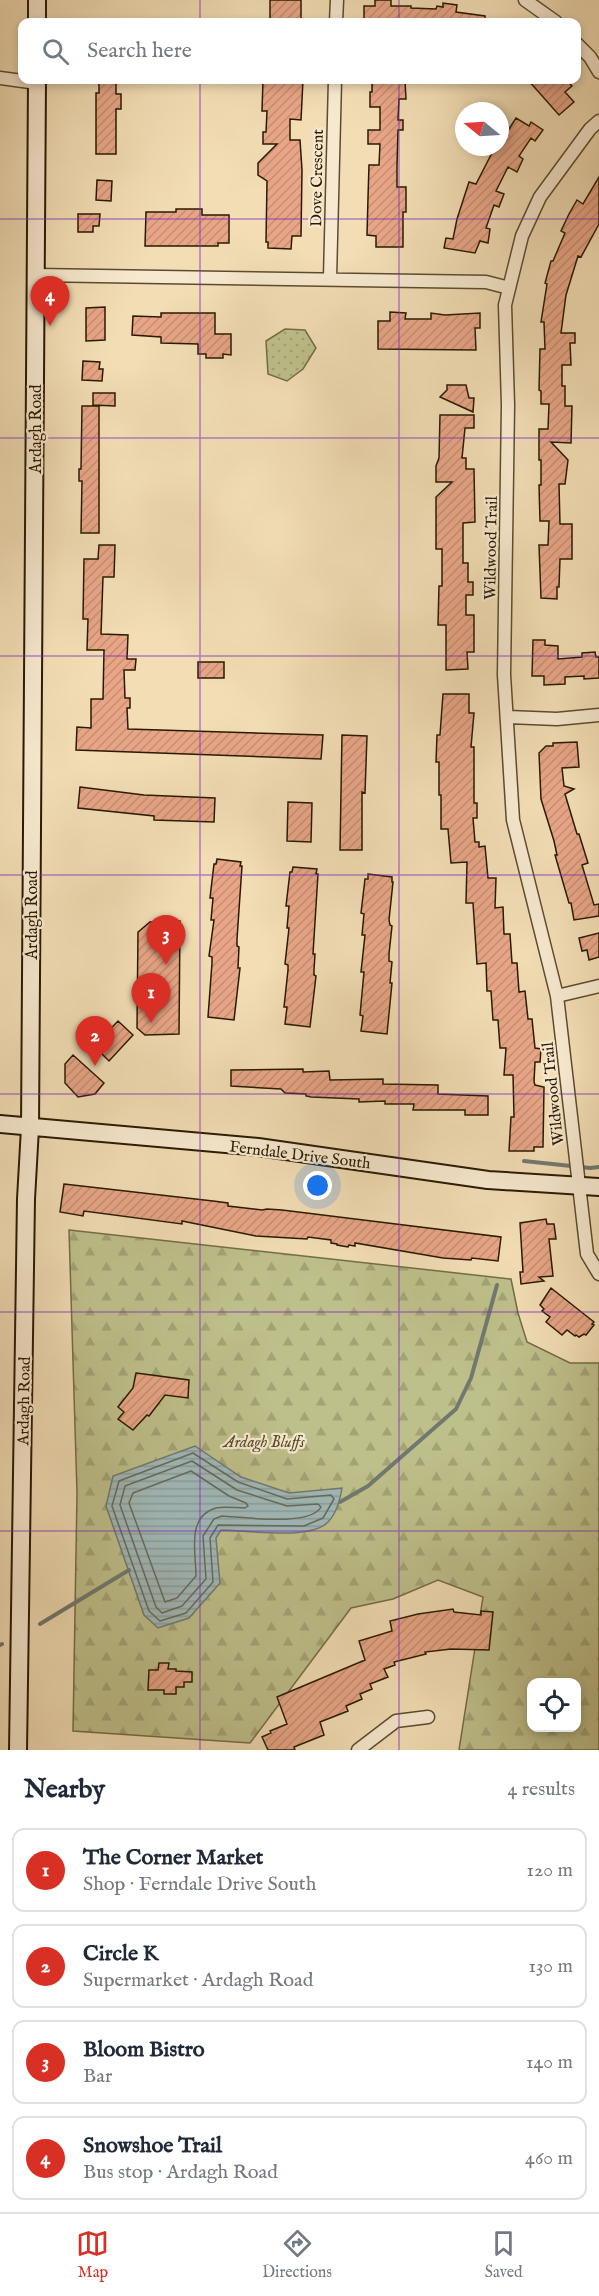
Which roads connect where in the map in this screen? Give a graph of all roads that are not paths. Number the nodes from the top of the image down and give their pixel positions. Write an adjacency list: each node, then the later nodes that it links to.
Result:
1 (37, 0): 4 (street)
2 (337, 0): 5 (street)
3 (525, 0): 6 (street)
4 (37, 18)
5 (336, 18)
6 (550, 18)
7 (581, 48): 8 (street)
8 (599, 72)
9 (0, 78): 10 (street)
10 (18, 79)
11 (37, 84): 14 (street, Ardagh Road)
12 (335, 84): 15 (street, Dove Crescent)
13 (599, 120): 16 (street, Wildwood Trail)
14 (36, 274): 15 (street); 22 (street, Ardagh Road)
15 (330, 278): 16 (street)
16 (509, 288): 18 (street, Wildwood Trail)
17 (599, 716): 18 (street)
18 (508, 717): 20 (street, Wildwood Trail)
19 (599, 986): 20 (street)
20 (558, 996): 23 (street, Wildwood Trail)
21 (0, 1124): 22 (street, Ferndale Drive South)
22 (30, 1128): 23 (street, Ferndale Drive South); 27 (street, Ardagh Road)
23 (579, 1187): 24 (street, Ferndale Drive South); 25 (street, Wildwood Trail)
24 (599, 1187)
25 (599, 1274)
26 (428, 1717): 28 (street)
27 (18, 1750)
28 (358, 1750)

